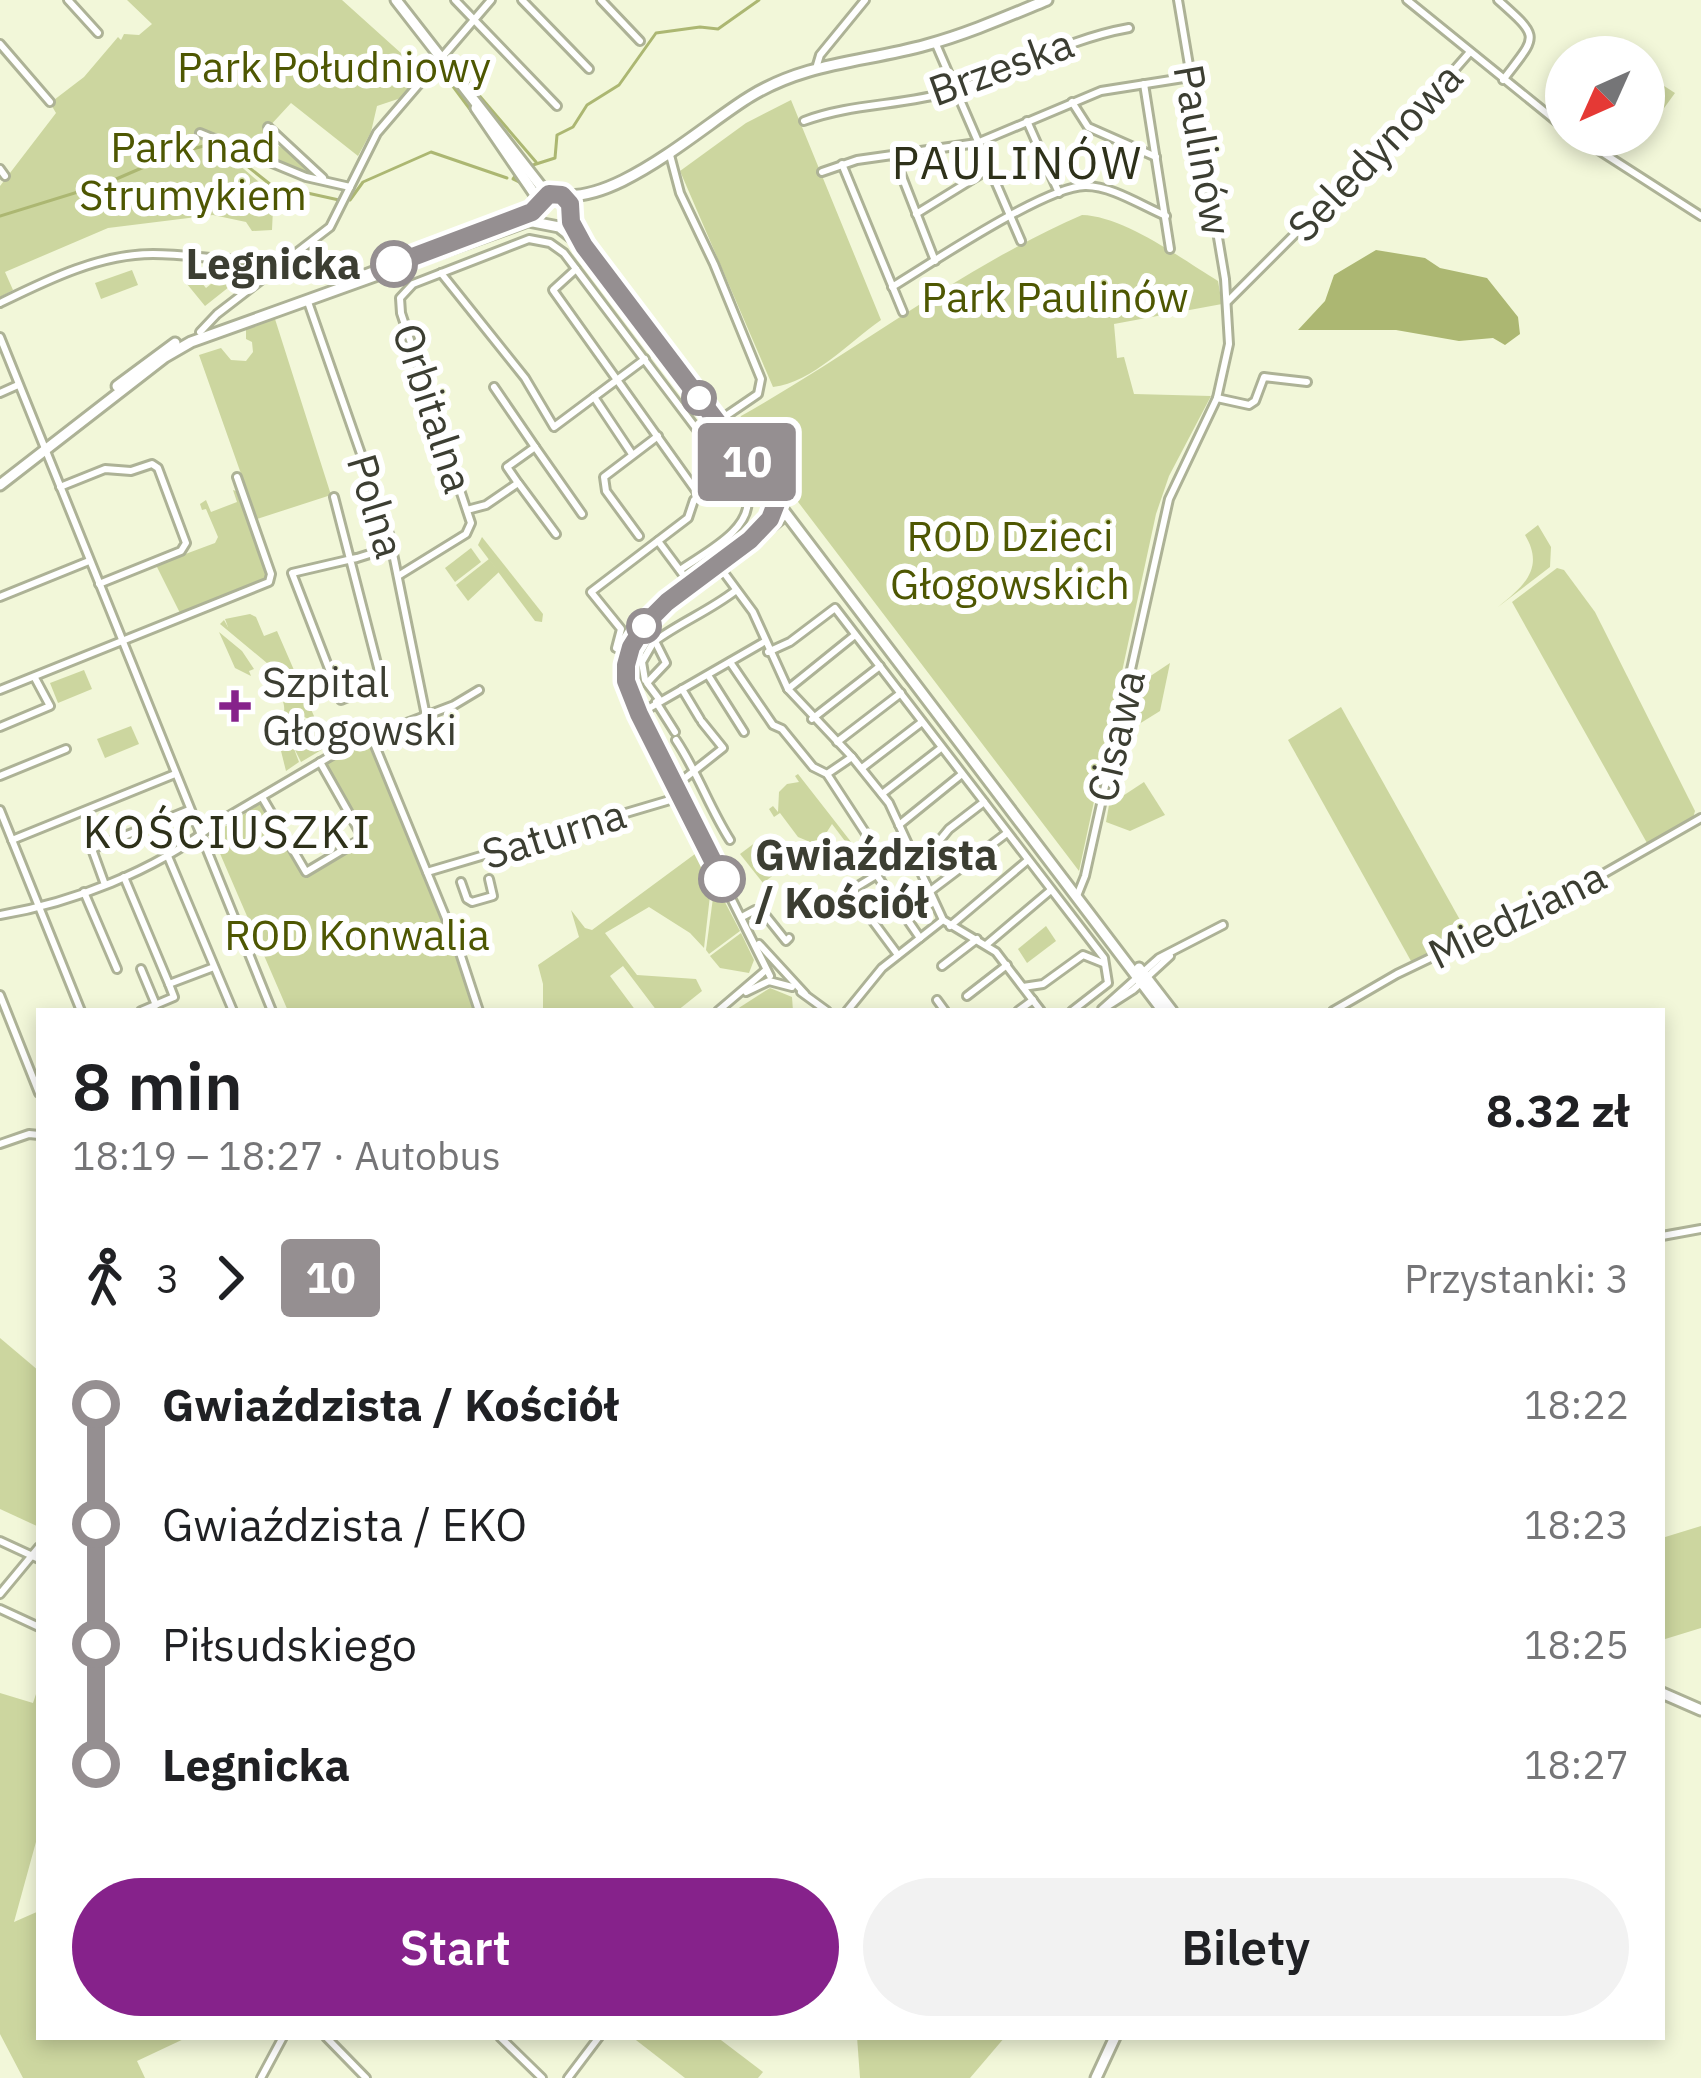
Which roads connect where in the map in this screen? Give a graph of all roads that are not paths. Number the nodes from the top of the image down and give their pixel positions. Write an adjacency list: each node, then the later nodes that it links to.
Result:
1 (68, 0): 14 (street)
2 (396, 0): 19 (main road)
3 (454, 0): 12 (street)
4 (491, 0): 12 (street)
5 (522, 0): 21 (street)
6 (601, 0): 15 (street)
7 (865, 0): 20 (street)
8 (1047, 0): 17 (main road)
9 (1178, 0): 22 (street, Paulinów)
10 (1407, 0): 18 (street)
11 (1498, 0): 23 (street)
12 (473, 19): 19 (street); 29 (street)
13 (1130, 28): 25 (street, Brzeska)
14 (98, 33)
15 (640, 40)
16 (0, 44): 26 (street)
17 (936, 45): 20 (main road); 25 (street)
18 (1470, 52): 23 (street); 65 (street, Seledynowa)
19 (441, 59): 28 (main road); 45 (street)
20 (817, 65): 36 (main road)
21 (589, 69)
22 (1190, 77): 24 (street); 65 (street, Paulinów)
23 (1503, 80): 30 (street)
24 (1144, 84): 27 (street); 39 (street)
25 (955, 90): 31 (street, Brzeska); 35 (street)
26 (50, 102)
27 (1072, 102): 32 (street); 39 (street)
28 (475, 103): 47 (main road); 49 (main road)
29 (557, 106)
30 (1545, 113)
31 (804, 121)
32 (1027, 121): 35 (street); 46 (street)
33 (268, 127): 44 (street)
34 (200, 133): 44 (street)
35 (977, 142): 37 (street); 42 (street)
36 (674, 149): 40 (main road); 40 (street)
37 (893, 155): 41 (street); 51 (street)
38 (1608, 156): 53 (street)
39 (1156, 157): 52 (street)
40 (661, 162): 48 (main road); 50 (main road); 80 (street)
41 (842, 164): 43 (street); 64 (street)
42 (989, 169): 51 (street); 54 (street)
43 (822, 172)
44 (326, 180): 45 (street)
45 (350, 187): 61 (street)
46 (1059, 193): 52 (street); 54 (street)
47 (552, 194): 48 (main road); 49 (main road)
48 (566, 198): 50 (main road)
49 (540, 204): 55 (main road); 69 (main road)
50 (570, 213): 56 (main road); 58 (main road)
51 (916, 214): 60 (street)
52 (1166, 216): 59 (street)
53 (1701, 216)
54 (1011, 217): 57 (street); 60 (street)
55 (544, 222): 56 (main road); 66 (main road)
56 (556, 226): 58 (main road)
57 (1022, 241)
58 (584, 246): 80 (main road)
59 (1170, 249)
60 (935, 261): 64 (street)
61 (272, 265): 67 (street); 69 (street)
62 (577, 269): 63 (street, Orbitalna); 72 (street, Orbitalna); 73 (street)
63 (441, 273): 78 (street); 93 (street, Orbitalna)
64 (892, 287): 68 (street)
65 (1228, 301): 79 (street, Cisawa)
66 (308, 302): 70 (main road); 101 (street, Polna)
67 (0, 304)
68 (903, 312)
69 (220, 320): 70 (main road)
70 (199, 336): 82 (main road)
71 (0, 337): 75 (street)
72 (645, 359): 73 (street); 85 (street, Orbitalna)
73 (617, 380): 78 (street); 81 (street)
74 (1307, 382): 79 (street)
75 (18, 385): 77 (street); 82 (street)
76 (494, 387): 83 (street)
77 (0, 393)
78 (594, 397): 84 (street)
79 (1217, 398): 172 (street, Cisawa)
80 (716, 422): 92 (main road)
81 (658, 436): 84 (street); 90 (street)
82 (44, 447): 87 (main road); 89 (street)
83 (535, 447): 88 (street); 94 (street)
84 (632, 454): 99 (street)
85 (730, 472): 90 (street); 105 (street, Orbitalna)
86 (237, 477): 112 (street)
87 (0, 481)
88 (518, 483): 93 (street); 98 (street)
89 (60, 487): 103 (street); 107 (street)
90 (699, 495): 100 (street)
91 (334, 497): 102 (street)
92 (777, 501): 95 (main road); 96 (street)
93 (467, 510): 106 (street, Orbitalna)
94 (583, 514)
95 (786, 514): 96 (street); 97 (main road)
96 (774, 522): 97 (street); 104 (street)
97 (796, 526): 172 (main road)
98 (556, 534)
99 (639, 536)
100 (658, 541): 105 (street); 116 (street)
101 (392, 547): 102 (street); 106 (street, Polna)
102 (352, 559): 102 (street)
103 (89, 561): 107 (street); 110 (street)
104 (718, 565): 108 (street); 109 (street)
105 (680, 571): 108 (street)
106 (398, 576): 129 (street, Polna)
107 (99, 584): 112 (street)
108 (690, 584): 116 (street)
109 (736, 590): 113 (street); 114 (street)
110 (0, 597)
111 (856, 634): 115 (street); 118 (street); 123 (street)
112 (122, 641): 120 (street); 143 (street)
113 (655, 641): 121 (street); 121 (street)
114 (764, 642): 115 (street); 117 (street)
115 (768, 652): 123 (street)
116 (628, 654): 128 (street)
117 (730, 662): 119 (street); 142 (street)
118 (880, 666): 126 (street); 130 (street)
119 (708, 675): 122 (street); 133 (street)
120 (34, 676): 124 (street); 132 (street)
121 (647, 683): 127 (street)
122 (682, 689): 127 (street); 141 (street)
123 (788, 689): 130 (street)
124 (0, 690)
125 (479, 690): 129 (street)
126 (901, 693): 131 (street); 135 (street)
127 (657, 701): 128 (street); 141 (street)
128 (639, 714): 146 (street)
129 (426, 716): 134 (street)
130 (812, 718): 135 (street)
131 (922, 722): 136 (street); 140 (street)
132 (0, 727)
133 (743, 732)
134 (370, 736): 139 (street); 163 (street)
135 (837, 743): 138 (street)
136 (941, 748): 144 (street); 147 (street)
137 (66, 749): 145 (street)
138 (852, 757): 140 (street); 142 (street)
139 (320, 762): 148 (street); 148 (street)
140 (862, 768): 147 (street)
141 (694, 772): 146 (street); 158 (street)
142 (827, 773): 162 (street)
143 (175, 774): 151 (street); 157 (street)
144 (962, 774): 150 (street); 154 (street)
145 (0, 776)
146 (675, 787): 149 (street)
147 (882, 794): 154 (street)
148 (262, 797): 156 (street)
149 (680, 797): 164 (street, Saturna); 175 (street)
150 (984, 802): 155 (street); 160 (street)
151 (189, 809): 156 (street); 168 (street)
152 (0, 810): 157 (street)
153 (1701, 818): 218 (street, Miedziana)
154 (899, 825): 160 (street)
155 (1007, 833): 161 (street); 171 (street)
156 (200, 836): 159 (street); 207 (street)
157 (12, 840): 173 (street)
158 (730, 840)
159 (167, 854): 165 (street); 188 (street)
160 (912, 854): 162 (street); 171 (street)
161 (1028, 860): 169 (street); 176 (street)
162 (889, 868): 166 (street)
163 (427, 872): 164 (street, Saturna); 208 (street)
164 (458, 873): 167 (street)
165 (124, 875): 168 (street); 193 (street)
166 (878, 877): 180 (street); 184 (street)
167 (489, 879)
168 (105, 883): 170 (street)
169 (1051, 890): 183 (street); 185 (street)
170 (84, 892): 173 (street); 189 (street)
171 (928, 893): 176 (street)
172 (1077, 896): 192 (main road)
173 (40, 907): 174 (street); 204 (street)
174 (0, 915)
175 (742, 917): 178 (street); 179 (street)
176 (946, 923): 180 (street); 181 (street)
177 (1223, 925): 192 (street)
178 (748, 928): 182 (street); 191 (street)
179 (789, 938)
180 (921, 938): 184 (street)
181 (976, 939): 183 (street); 187 (street)
182 (754, 941): 191 (street); 197 (street)
183 (986, 944): 186 (street)
184 (898, 955): 211 (street)
185 (1103, 963): 194 (street); 215 (street)
186 (1007, 965): 194 (street); 200 (street)
187 (942, 966)
188 (214, 967): 193 (street); 206 (street)
189 (117, 969)
190 (141, 969): 203 (street)
191 (773, 970): 195 (street); 197 (street); 198 (street)
192 (1140, 975): 196 (main road); 196 (street); 216 (street)
193 (169, 984): 203 (street)
194 (1023, 987): 202 (street)
195 (796, 988): 197 (street); 198 (street)
196 (1154, 992): 217 (main road)
197 (743, 993): 209 (street)
198 (805, 994): 210 (street)
199 (0, 995): 219 (street)
200 (967, 996)
201 (937, 1000): 212 (street)
202 (1033, 1000): 213 (street); 214 (street)
203 (156, 1005): 205 (street)
204 (80, 1008)
205 (148, 1008)
206 (232, 1008)
207 (271, 1008)
208 (478, 1008)
209 (722, 1008)
210 (823, 1008)
211 (849, 1008)
212 (943, 1008)
213 (1022, 1008)
214 (1039, 1008)
215 (1076, 1008)
216 (1103, 1008)
217 (1165, 1008)
218 (1338, 1008)
219 (36, 1085)
220 (36, 1135): 221 (street)
221 (0, 1144)
222 (1701, 1229): 223 (street)
223 (1665, 1235)
224 (0, 1541): 225 (street)
225 (35, 1557): 226 (street)
226 (0, 1594)
227 (0, 1609): 228 (street)
228 (36, 1626)
229 (1665, 1694): 230 (main road)
230 (1701, 1710)
231 (281, 2040): 236 (street)
232 (329, 2040): 237 (street)
233 (503, 2040): 238 (street)
234 (597, 2040): 239 (street)
235 (1114, 2040): 240 (main road)
236 (260, 2078)
237 (366, 2078)
238 (542, 2078)
239 (568, 2078)
240 (1096, 2078)

